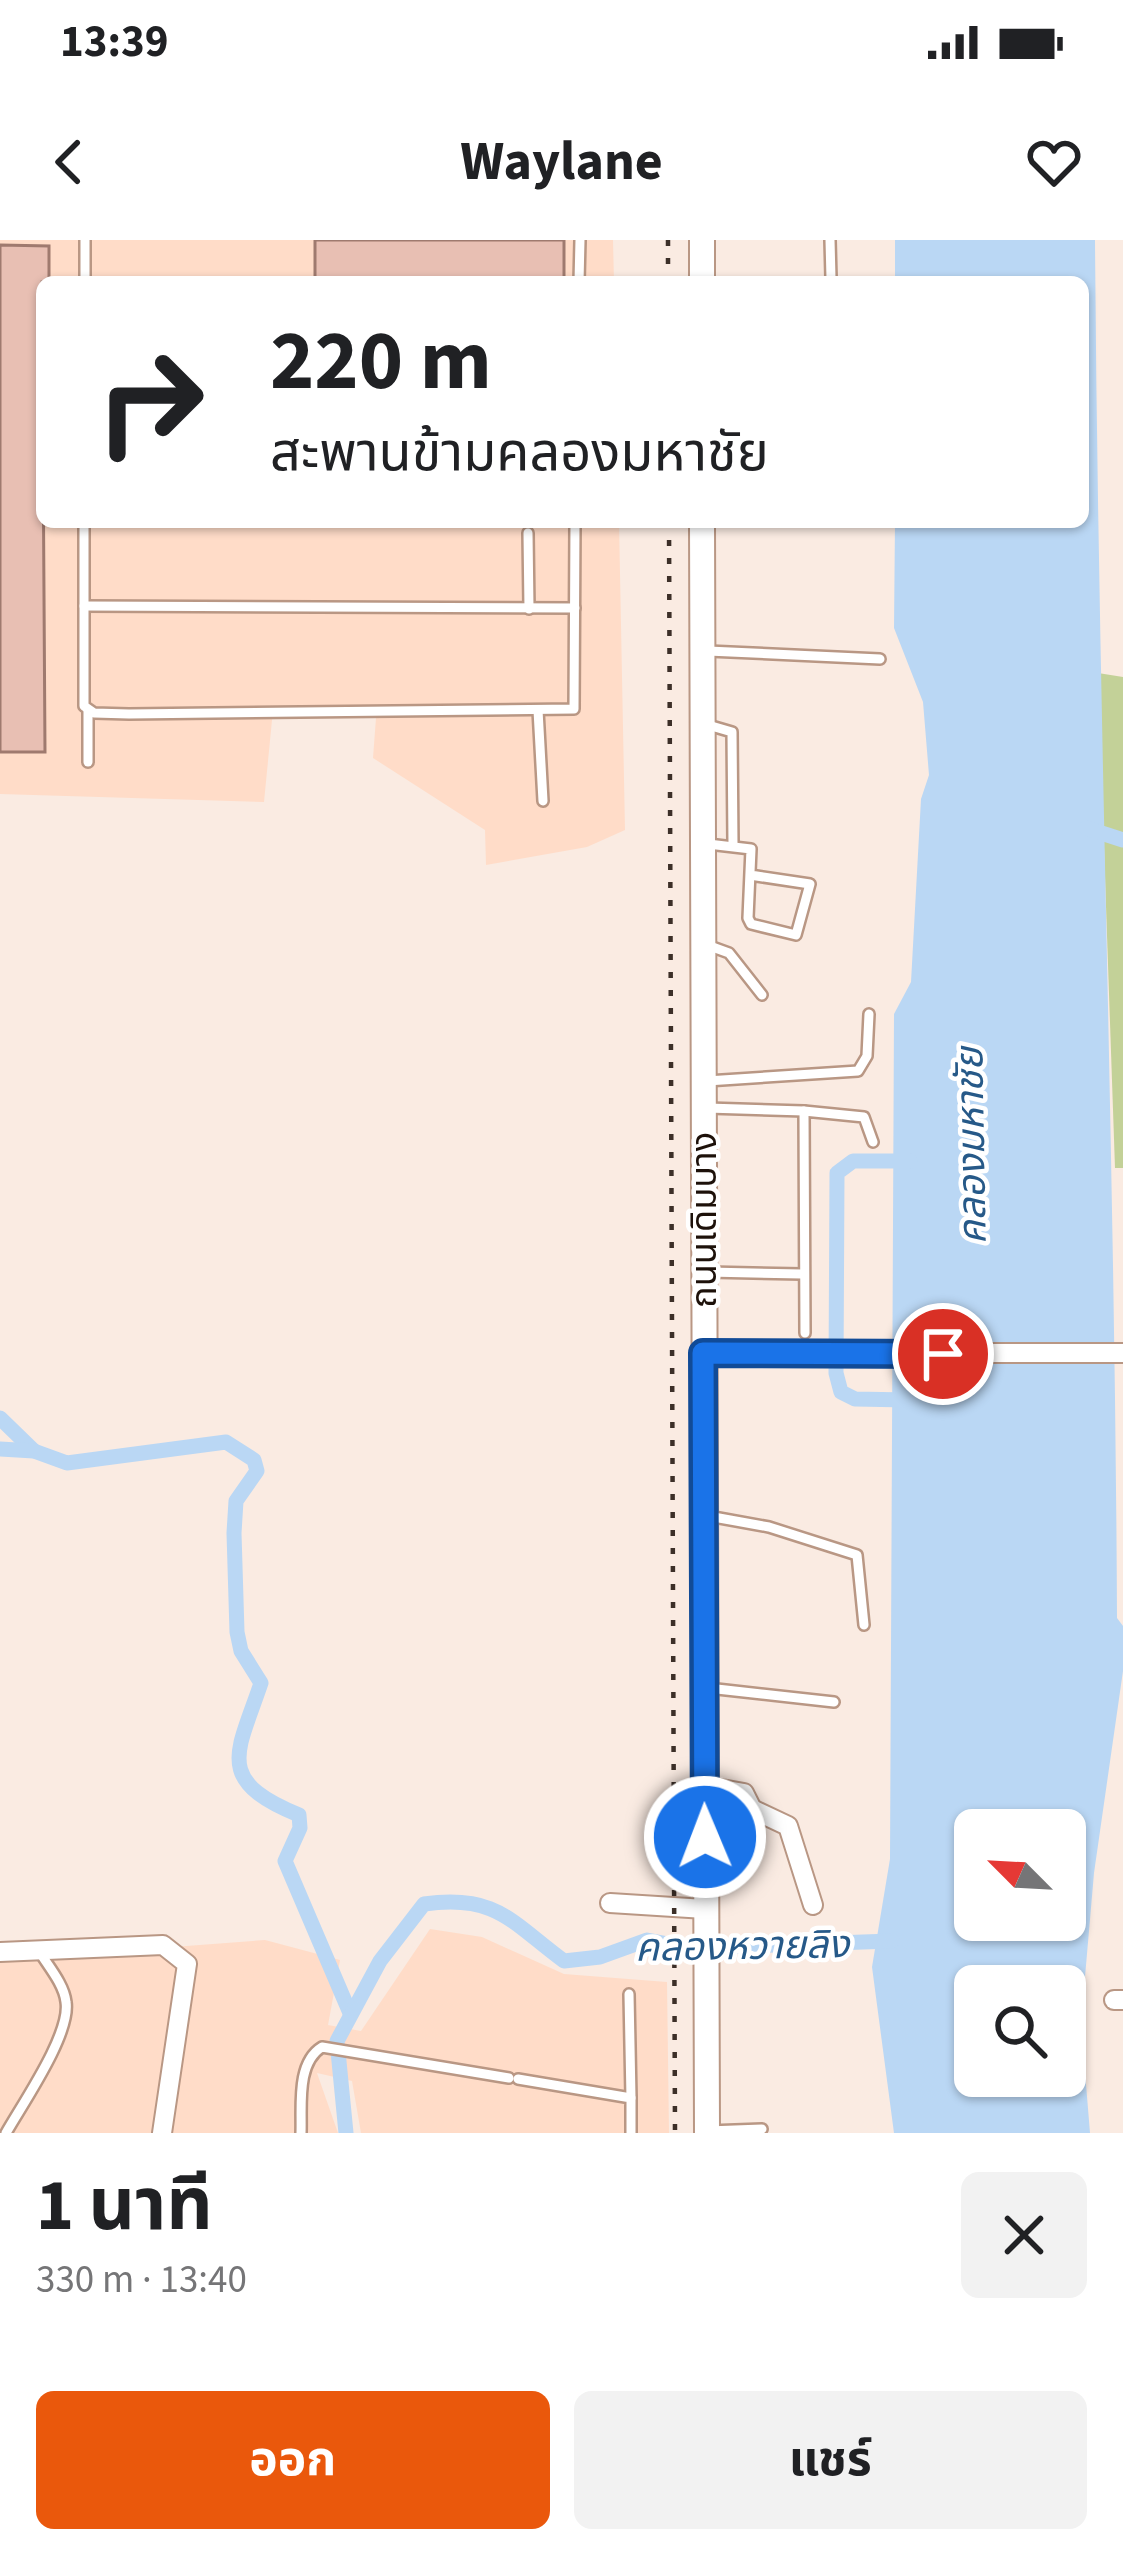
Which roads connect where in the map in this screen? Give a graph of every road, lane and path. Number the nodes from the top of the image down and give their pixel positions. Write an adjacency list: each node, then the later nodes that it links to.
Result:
1 (85, 240): 5 (lane)
2 (580, 240): 6 (lane)
3 (702, 240): 7 (street)
4 (830, 240): 8 (lane)
5 (85, 276)
6 (580, 276)
7 (702, 276)
8 (831, 276)
9 (85, 528): 13 (lane)
10 (575, 528): 14 (lane)
11 (702, 528): 16 (street, ถนนเดิมบาง)
12 (528, 533): 15 (lane)
13 (84, 606): 15 (lane); 19 (lane)
14 (575, 608): 15 (lane); 18 (lane)
15 (530, 609)
16 (702, 651): 17 (lane); 20 (street, ถนนเดิมบาง)
17 (880, 659)
18 (538, 710): 19 (lane); 22 (lane)
19 (88, 712): 21 (lane)
20 (702, 724): 23 (street, ถนนเดิมบาง); 24 (lane)
21 (88, 762)
22 (543, 801)
23 (702, 844): 24 (lane); 26 (street, ถนนเดิมบาง)
24 (734, 844): 25 (lane)
25 (750, 875): 25 (lane)
26 (702, 944): 27 (lane); 29 (street, ถนนเดิมบาง)
27 (762, 995)
28 (869, 1014): 29 (lane)
29 (702, 1095): 30 (lane); 32 (street, ถนนเดิมบาง)
30 (804, 1112): 31 (lane); 33 (lane)
31 (873, 1142)
32 (703, 1271): 33 (lane); 35 (street, ถนนเดิมบาง)
33 (802, 1274): 34 (lane)
34 (805, 1334)
35 (703, 1353): 36 (street); 37 (street, ถนนเดิมบาง)
36 (1123, 1353)
37 (703, 1516): 38 (lane); 39 (street, ถนนเดิมบาง)
38 (864, 1625)
39 (704, 1687): 40 (lane); 41 (street, ถนนเดิมบาง)
40 (834, 1702)
41 (704, 1786): 42 (street); 43 (street, ถนนเดิมบาง)
42 (752, 1809): 43 (street); 45 (street)
43 (705, 1837): 46 (street, ถนนเดิมบาง)
44 (610, 1903): 46 (street)
45 (813, 1905)
46 (705, 1920): 52 (street, ถนนเดิมบาง)
47 (39, 1951): 48 (street); 53 (lane); 54 (street)
48 (0, 1952)
49 (629, 1994): 50 (lane)
50 (631, 2098): 55 (lane); 56 (lane)
51 (762, 2129): 52 (lane)
52 (707, 2132)
53 (6, 2133)
54 (161, 2133)
55 (302, 2133)
56 (631, 2133)

